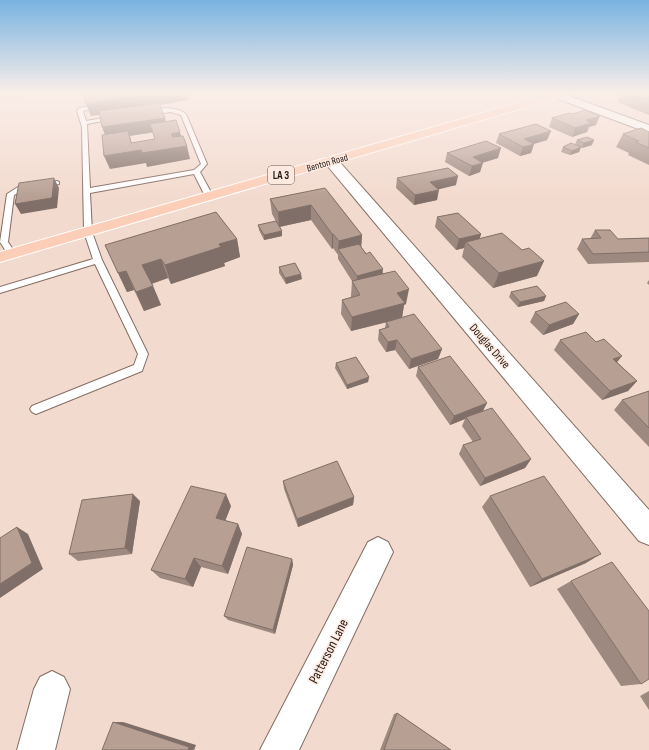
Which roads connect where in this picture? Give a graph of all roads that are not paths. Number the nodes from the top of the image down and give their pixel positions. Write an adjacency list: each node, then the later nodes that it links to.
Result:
1 (84, 128): 7 (lane)
2 (189, 128): 5 (lane)
3 (444, 128): 4 (main road, Benton Road / LA 3)
4 (332, 161): 8 (main road, Benton Road / LA 3); 14 (street, Douglas Drive)
5 (196, 172): 7 (lane); 8 (lane)
6 (57, 184): 10 (lane)
7 (87, 191): 9 (lane)
8 (209, 196): 9 (main road, Benton Road / LA 3)
9 (88, 232): 10 (main road, Benton Road / LA 3); 11 (lane)
10 (6, 256)
11 (98, 260): 12 (lane); 13 (lane)
12 (0, 290)
13 (36, 409)
14 (649, 531)
15 (378, 552): 18 (street, Patterson Lane)
16 (52, 689): 17 (street)
17 (36, 750)
18 (279, 750)

